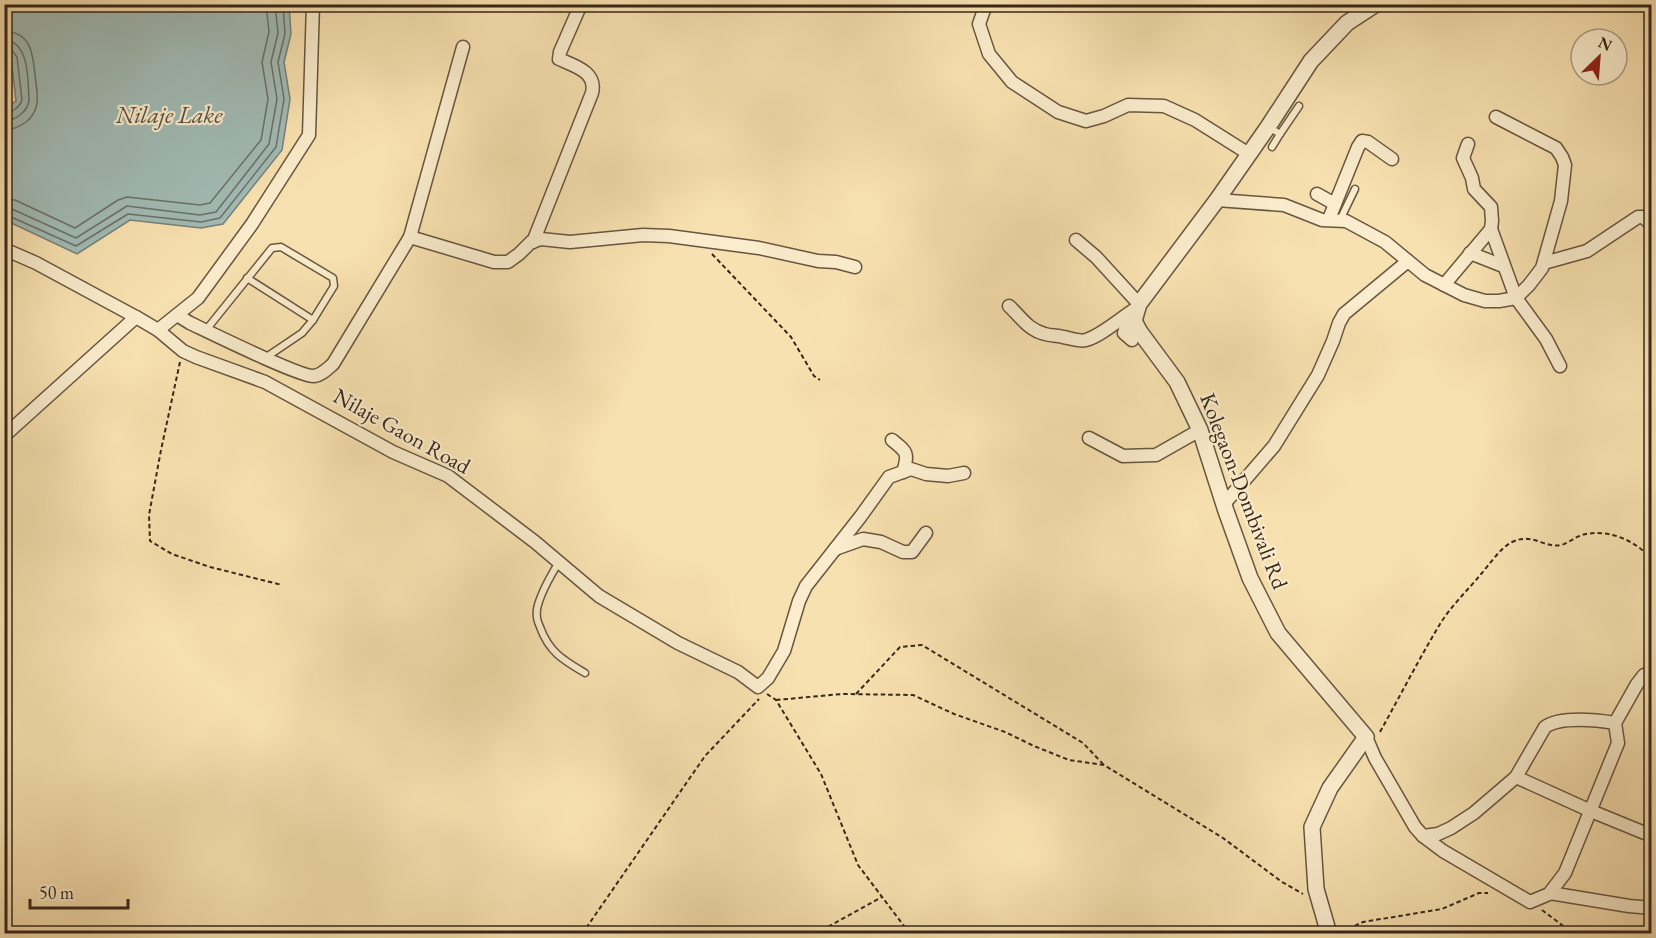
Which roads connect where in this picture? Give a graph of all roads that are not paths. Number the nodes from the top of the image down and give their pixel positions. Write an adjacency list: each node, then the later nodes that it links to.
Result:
1 (313, 4): 34 (street)
2 (581, 4): 22 (street)
3 (986, 4): 11 (street)
4 (1376, 4): 8 (street)
5 (463, 47): 20 (street)
6 (1299, 106): 8 (lane)
7 (1497, 117): 26 (street)
8 (1274, 131): 10 (lane); 11 (street)
9 (1468, 144): 19 (street)
10 (1272, 147)
11 (1249, 154): 15 (street)
12 (1392, 159): 16 (street)
13 (1355, 189): 17 (lane)
14 (1317, 194): 16 (street)
15 (1217, 200): 17 (street); 33 (street)
16 (1335, 204): 17 (street)
17 (1335, 220): 25 (street)
18 (1652, 225): 26 (street)
19 (1491, 229): 24 (street); 27 (street)
20 (410, 237): 22 (street); 41 (street)
21 (1076, 240): 33 (street)
22 (533, 242): 28 (street)
23 (4, 249): 35 (street, Nilaje Gaon Road)
24 (1470, 253): 27 (street); 30 (street)
25 (1408, 261): 30 (street); 50 (street)
26 (1544, 263): 31 (street)
27 (1503, 266): 31 (street)
28 (855, 267)
29 (247, 278): 36 (lane); 36 (lane); 38 (lane)
30 (1444, 285): 31 (street)
31 (1516, 298): 42 (street)
32 (1009, 306): 33 (street)
33 (1137, 311): 39 (street); 44 (street, Kolegaon-Dombivali Rd)
34 (177, 315): 37 (street); 38 (street)
35 (136, 316): 37 (street, Nilaje Gaon Road); 45 (street)
36 (313, 320): 40 (lane)
37 (158, 330): 43 (street, Nilaje Gaon Road)
38 (206, 331): 40 (street)
39 (1132, 340)
40 (266, 358): 41 (street)
41 (282, 365): 43 (street)
42 (1560, 366)
43 (269, 384): 53 (street, Nilaje Gaon Road)
44 (1200, 430): 46 (street); 50 (street, Kolegaon-Dombivali Rd)
45 (4, 436)
46 (1089, 438)
47 (892, 440): 48 (street)
48 (903, 472): 49 (street); 52 (street)
49 (964, 473)
50 (1224, 504): 57 (street, Kolegaon-Dombivali Rd)
51 (926, 533): 52 (street)
52 (834, 550): 53 (street, Nilaje Gaon Road)
53 (559, 562): 54 (lane)
54 (585, 673)
55 (1652, 673): 56 (street)
56 (1615, 723): 58 (street); 59 (street)
57 (1368, 742): 60 (street); 64 (street)
58 (1516, 777): 59 (street); 60 (street)
59 (1591, 811): 61 (street); 62 (street)
60 (1423, 836): 62 (street)
61 (1652, 836)
62 (1550, 893): 63 (street)
63 (1652, 908)
64 (1329, 933)

